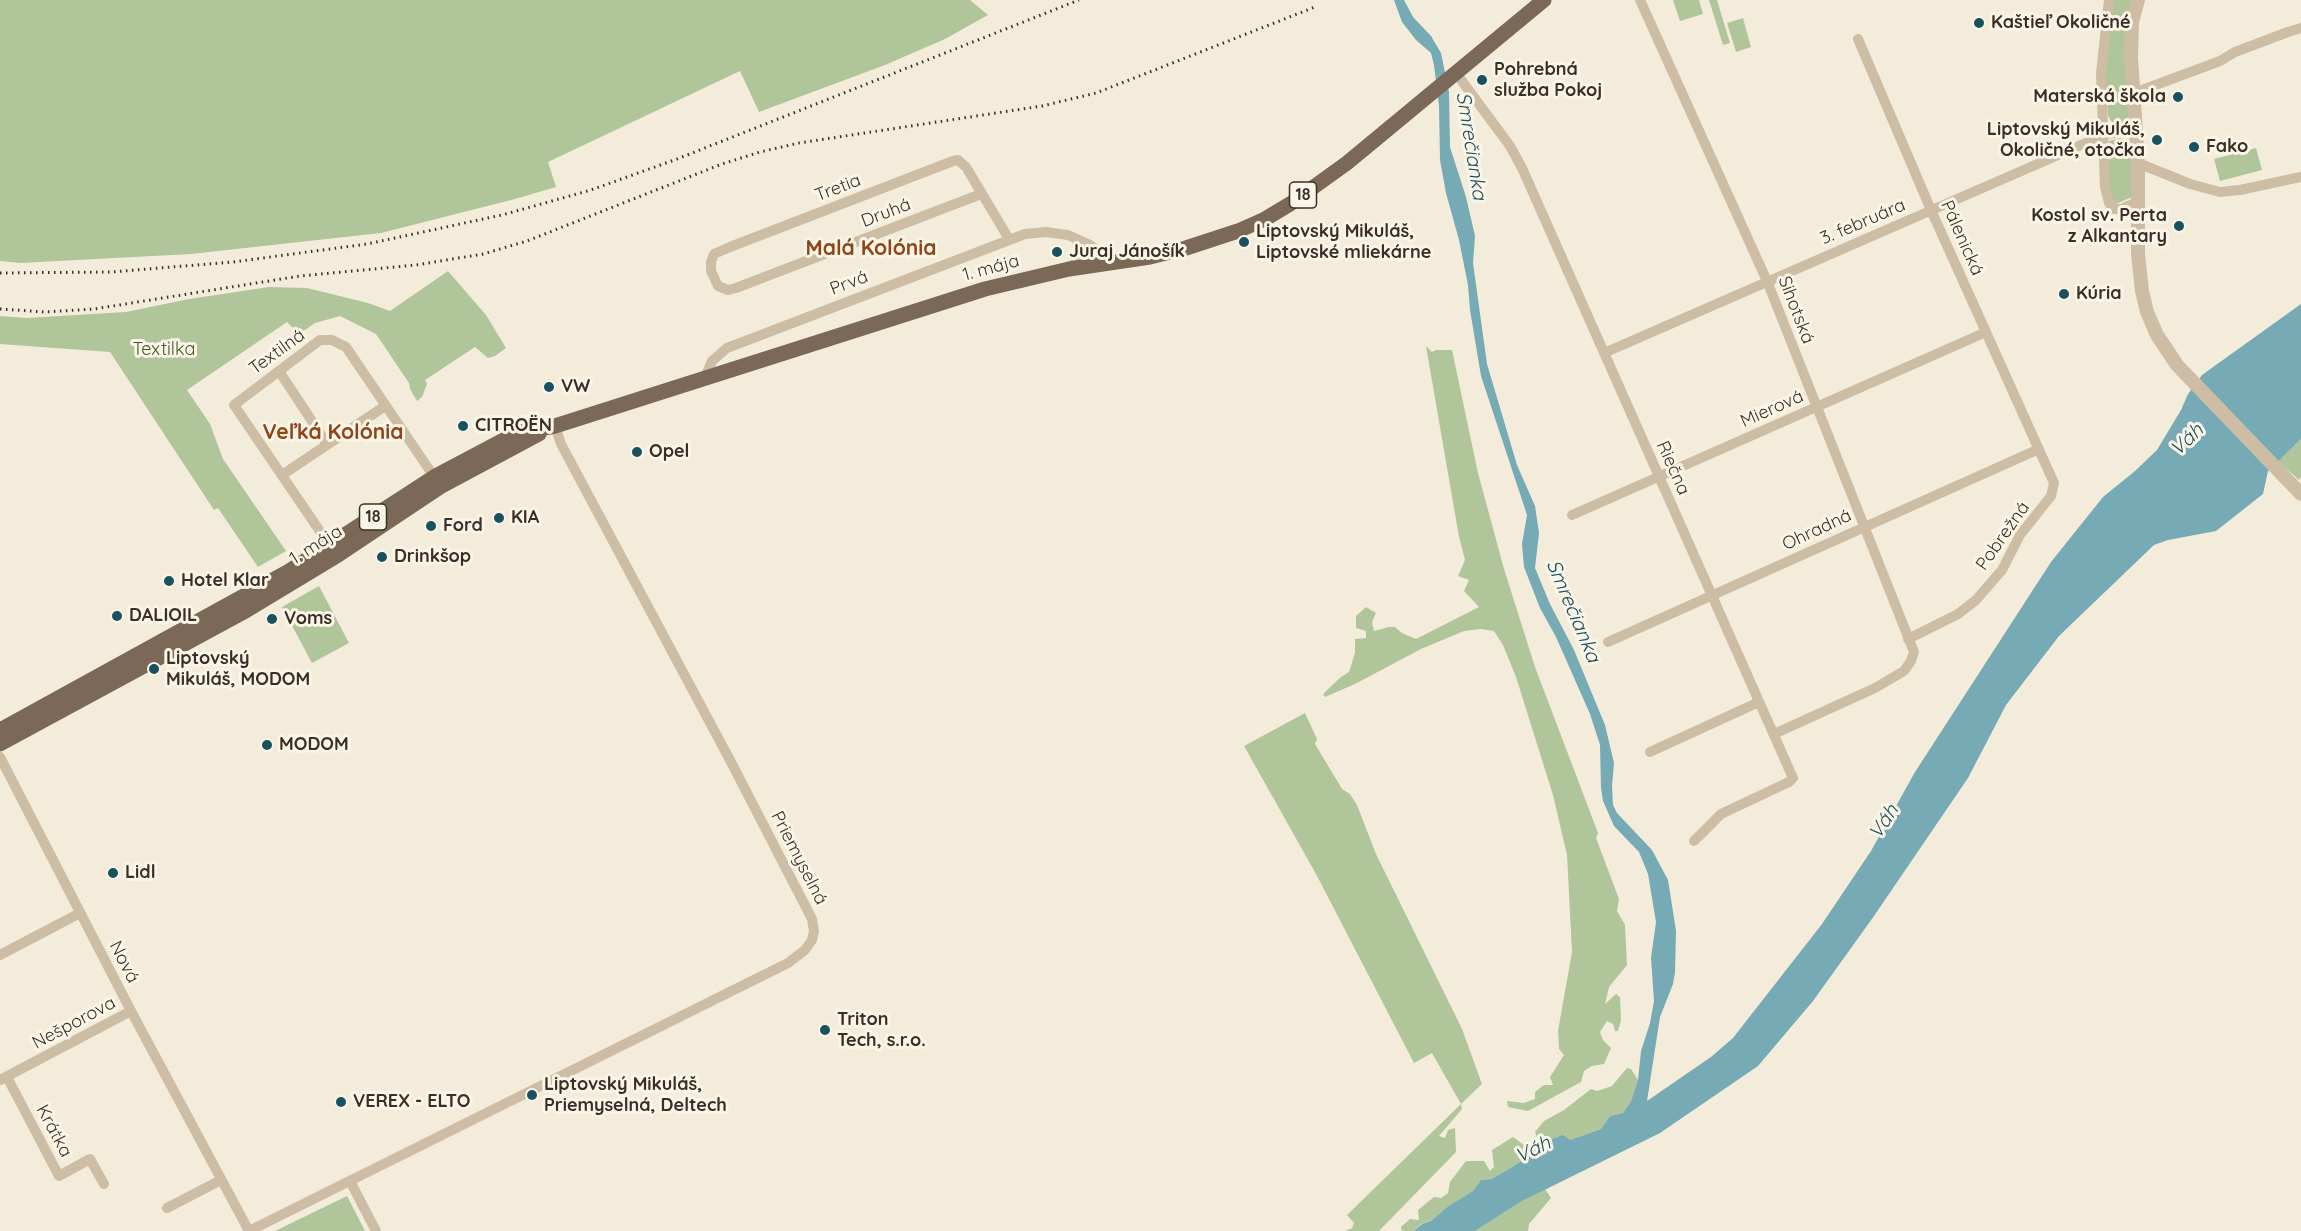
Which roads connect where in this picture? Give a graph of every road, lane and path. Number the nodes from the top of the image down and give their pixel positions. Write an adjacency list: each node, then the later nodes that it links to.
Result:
1 (1544, 0): 7 (main road, 18)
2 (1640, 0): 20 (street, Sihotská)
3 (2109, 0): 10 (street)
4 (2138, 0): 8 (street)
5 (2301, 28): 8 (street)
6 (1858, 39): 15 (street, Pálenická)
7 (1454, 75): 18 (main road, 1. mája / 18); 23 (street, Riečna)
8 (2134, 93): 9 (street)
9 (2136, 128): 10 (street, 3. februára); 11 (street)
10 (2104, 135): 14 (street); 15 (street, 3. februára)
11 (2138, 163): 12 (street); 14 (street)
12 (2295, 178)
13 (981, 194): 17 (street); 21 (street, Druhá); 21 (street, Tretia)
14 (2137, 202): 34 (street)
15 (1932, 210): 20 (street, 3. februára); 22 (street, Pálenická)
16 (1077, 238): 17 (street, Prvá); 18 (street, Prvá); 19 (street)
17 (1009, 239): 25 (street, Prvá)
18 (1118, 262): 19 (main road, 1. mája / 18)
19 (1069, 269): 25 (main road, 1. mája / 18)
20 (1767, 281): 23 (street, 3. februára); 27 (street, Sihotská)
21 (736, 288)
22 (1986, 332): 27 (street, Mierová); 30 (street, Pálenická)
23 (1604, 353): 32 (street, Riečna)
24 (279, 371): 26 (street, Textilná); 29 (street); 31 (street, Textilná)
25 (705, 378): 28 (main road, 1. mája / 18)
26 (385, 406): 29 (street); 33 (street, Textilná)
27 (1816, 408): 32 (street, Mierová); 36 (street, Sihotská)
28 (555, 426): 33 (main road, 1. mája / 18); 53 (street, Priemyselná)
29 (327, 444): 31 (street)
30 (2039, 449): 36 (street, Ohradná); 39 (street, Pobrežná)
31 (282, 475): 37 (street, Textilná)
32 (1659, 476): 35 (street, Mierová); 38 (street, Riečna)
33 (437, 482): 37 (main road, 1. mája / 18); 44 (main road, 1. mája / 18)
34 (2301, 494)
35 (1572, 515)
36 (1864, 527): 38 (street, Ohradná); 39 (street, Sihotská)
37 (330, 546): 42 (main road, 1. mája / 18)
38 (1712, 596): 40 (street, Ohradná); 41 (street, Riečna)
39 (1908, 639): 43 (street)
40 (1608, 642)
41 (1759, 702): 43 (street, Riečna); 45 (street)
42 (0, 730)
43 (1774, 734): 47 (street, Riečna)
44 (0, 744)
45 (1650, 752)
46 (0, 757): 48 (street, Nová)
47 (1694, 841)
48 (80, 913): 49 (street); 50 (street, Nová)
49 (0, 955)
50 (131, 1011): 51 (street, Nešporova); 52 (street, Nová)
51 (3, 1078): 54 (street, Krátka)
52 (222, 1180): 55 (street); 56 (street, Nová)
53 (350, 1181): 56 (street, Priemyselná); 57 (street)
54 (104, 1184)
55 (167, 1209)
56 (249, 1231)
57 (376, 1231)

